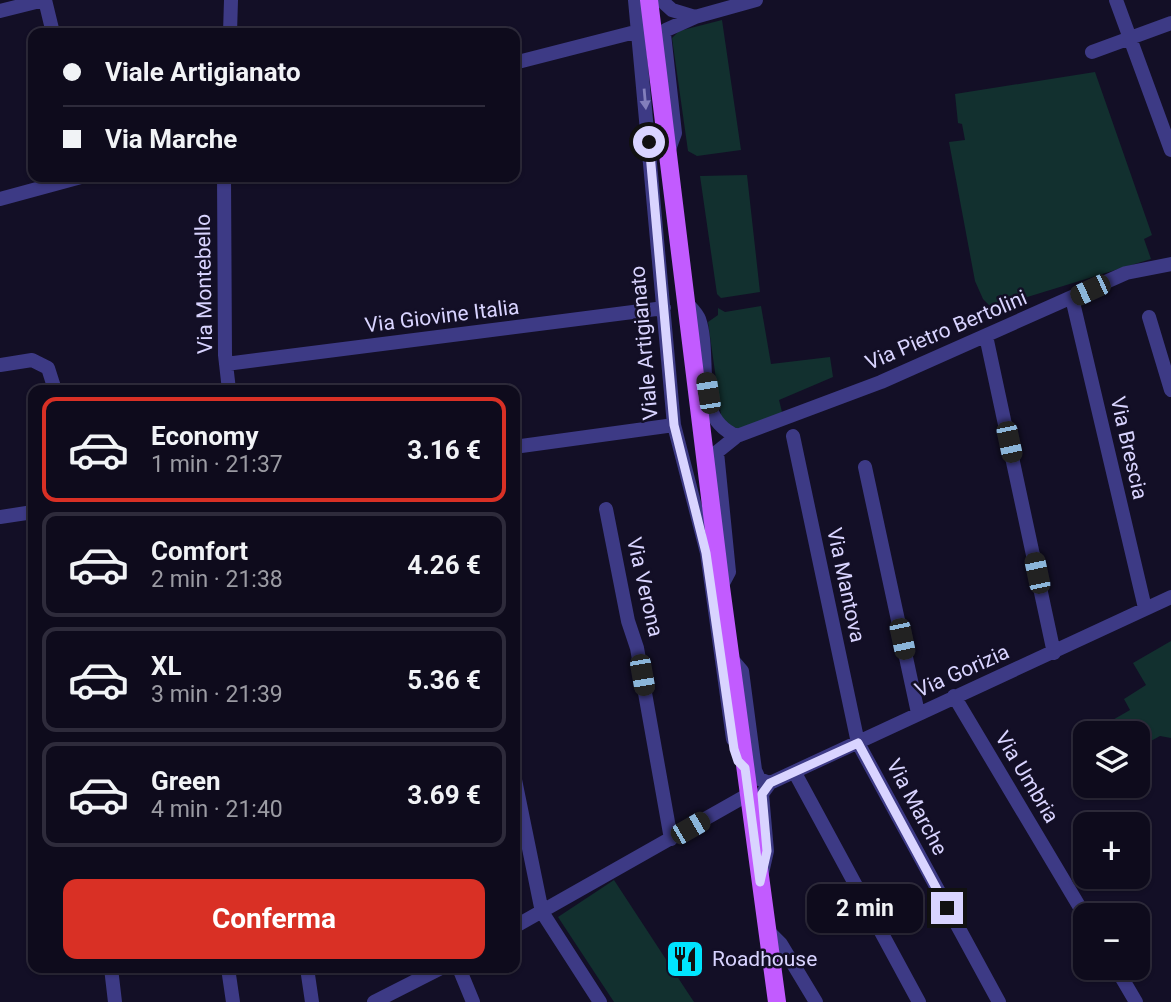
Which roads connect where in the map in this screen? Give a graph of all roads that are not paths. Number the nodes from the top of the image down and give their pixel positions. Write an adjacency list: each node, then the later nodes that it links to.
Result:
1 (44, 0): 8 (street); 11 (street)
2 (232, 0): 12 (street)
3 (635, 0): 13 (street)
4 (649, 0): 13 (main road)
5 (661, 0): 9 (street)
6 (756, 0): 9 (street)
7 (1116, 0): 14 (street)
8 (0, 11)
9 (695, 17): 18 (street)
10 (1171, 23): 14 (street)
11 (52, 28)
12 (230, 28)
13 (646, 31): 16 (street); 18 (main road, Viale Artigianato); 25 (street, Viale Artigianato, one-way to 25)
14 (1130, 39): 15 (street); 17 (street)
15 (1092, 52)
16 (520, 62)
17 (1171, 150)
18 (668, 154): 24 (main road, Viale Artigianato)
19 (63, 182): 21 (street)
20 (224, 182): 28 (street, Via Montebello)
21 (0, 199)
22 (1171, 264): 23 (street, Via Pietro Bertolini)
23 (1072, 298): 27 (street, Via Pietro Bertolini); 43 (street, Via Brescia)
24 (685, 301): 34 (street); 41 (main road, Viale Artigianato)
25 (664, 308): 28 (street, Via Giovine Italia); 33 (street, Viale Artigianato)
26 (1149, 317): 32 (street)
27 (986, 336): 34 (street, Via Pietro Bertolini); 44 (street)
28 (226, 364): 31 (street, Via Montebello)
29 (0, 365): 30 (street)
30 (53, 385)
31 (228, 385)
32 (1171, 390)
33 (674, 425): 36 (street); 49 (street, Viale Artigianato)
34 (737, 436): 41 (street)
35 (793, 436): 48 (street, Via Mantova)
36 (520, 446)
37 (865, 467): 47 (street)
38 (606, 509): 54 (street, Via Verona)
39 (28, 513): 40 (street)
40 (0, 517)
41 (721, 587): 45 (main road, Viale Artigianato)
42 (1171, 597): 43 (street, Via Gorizia)
43 (1145, 608): 44 (street, Via Gorizia)
44 (1054, 653): 46 (street, Via Gorizia)
45 (730, 657): 49 (main road, Viale Artigianato); 51 (street)
46 (954, 696): 47 (street, Via Gorizia); 56 (street, Via Umbria)
47 (918, 713): 48 (street, Via Gorizia)
48 (858, 743): 50 (street, Via Gorizia); 75 (street, Via Marche)
49 (745, 768): 52 (main road, Viale Artigianato)
50 (795, 773): 51 (street, Via Gorizia); 74 (street)
51 (770, 783): 55 (street)
52 (748, 794): 54 (street); 55 (main road, Viale Artigianato)
53 (520, 804): 57 (street)
54 (671, 839): 57 (street)
55 (760, 882): 59 (main road, Viale Artigianato)
56 (1077, 903)
57 (542, 912): 58 (street); 71 (street)
58 (520, 924)
59 (767, 930): 72 (main road, Viale Artigianato); 73 (street)
60 (112, 973): 66 (street)
61 (229, 973): 67 (street)
62 (308, 973): 68 (street)
63 (431, 973): 69 (street)
64 (461, 973): 70 (street)
65 (1123, 980): 76 (street)
66 (116, 1002)
67 (233, 1002)
68 (312, 1002)
69 (373, 1002)
70 (473, 1002)
71 (600, 1002)
72 (777, 1002)
73 (816, 1002)
74 (919, 1002)
75 (999, 1002)
76 (1136, 1002)

